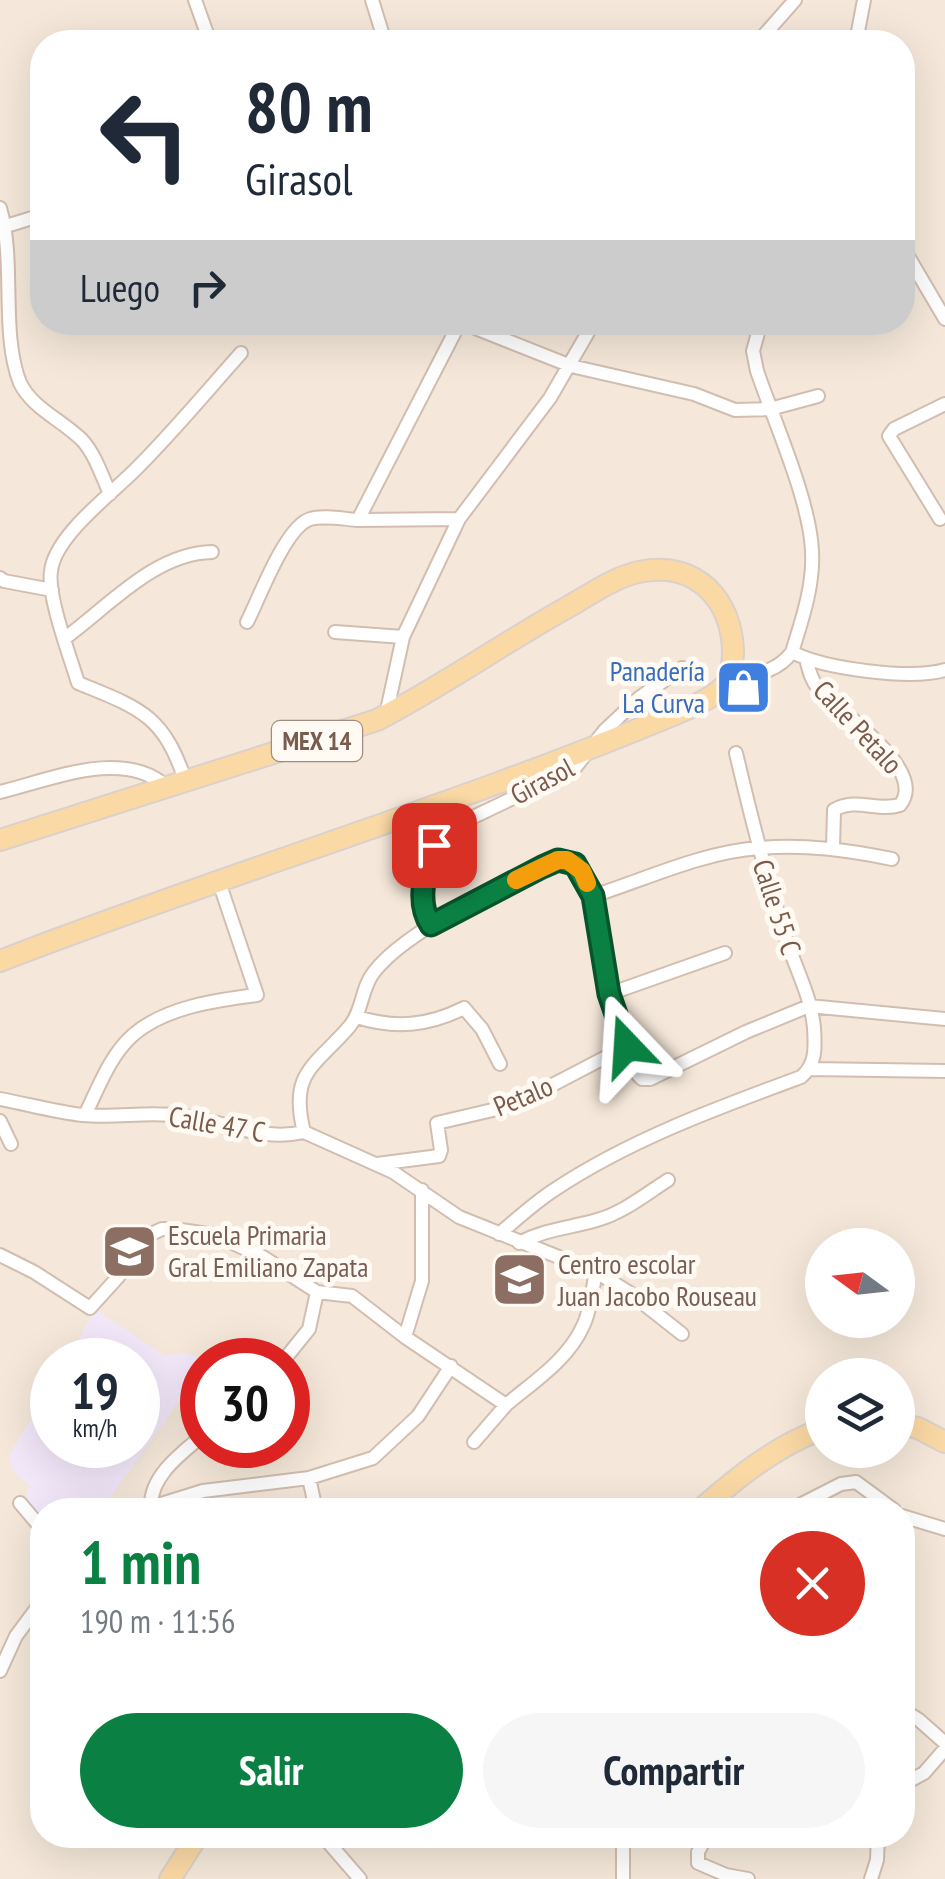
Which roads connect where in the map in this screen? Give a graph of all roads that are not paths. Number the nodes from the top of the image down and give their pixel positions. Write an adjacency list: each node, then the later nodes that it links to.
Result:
1 (195, 0): 5 (street)
2 (372, 0): 6 (street)
3 (795, 0): 7 (street)
4 (864, 0): 8 (street)
5 (206, 30)
6 (381, 30)
7 (769, 30)
8 (858, 30)
9 (0, 208): 11 (street)
10 (30, 219): 11 (street)
11 (6, 226): 23 (street)
12 (915, 268): 13 (street)
13 (945, 319)
14 (453, 335): 26 (street)
15 (493, 335): 19 (street)
16 (587, 335): 19 (street)
17 (757, 335): 22 (street)
18 (241, 353): 23 (street)
19 (571, 366): 22 (street); 24 (street)
20 (818, 396): 22 (street)
21 (945, 404): 25 (street)
22 (770, 408): 34 (street)
23 (110, 494): 29 (street)
24 (459, 518): 26 (street); 32 (street)
25 (940, 518)
26 (358, 520): 30 (street)
27 (212, 552): 33 (street)
28 (1, 581): 29 (street)
29 (52, 590): 33 (street)
30 (247, 622)
31 (336, 632): 32 (street)
32 (403, 637): 39 (street)
33 (65, 638): 42 (street)
34 (792, 652): 35 (street); 38 (street)
35 (806, 659): 37 (street); 46 (street, Calle Petalo)
36 (682, 668): 40 (street, Girasol)
37 (945, 670)
38 (728, 682): 39 (main road, MEX 14); 40 (main road)
39 (386, 715): 42 (main road, MEX 14)
40 (590, 747): 48 (main road); 50 (street, Girasol)
41 (736, 753): 45 (street, Calle 55 C)
42 (175, 783): 43 (street); 44 (main road, MEX 14)
43 (0, 792)
44 (0, 840)
45 (758, 848): 46 (street); 49 (street); 54 (street, Calle 55 C)
46 (833, 848): 47 (street)
47 (892, 858)
48 (218, 879): 52 (main road); 62 (street)
49 (593, 896): 50 (street); 53 (street)
50 (431, 925): 55 (street)
51 (724, 953): 53 (street)
52 (0, 961)
53 (609, 994): 57 (street)
54 (809, 1006): 56 (street); 57 (street); 59 (street, Calle 55 C)
55 (356, 1018): 58 (street); 64 (street)
56 (945, 1018)
57 (627, 1046): 66 (street, Petalo)
58 (500, 1064)
59 (812, 1065): 60 (street); 69 (street)
60 (945, 1071)
61 (0, 1099): 62 (street, Calle 47 C)
62 (84, 1115): 64 (street, Calle 47 C)
63 (0, 1121): 65 (street)
64 (304, 1132): 66 (street, Calle 47 C)
65 (11, 1144)
66 (376, 1164): 68 (street, Calle 47 C)
67 (668, 1180): 70 (street)
68 (422, 1190): 69 (street, Calle 47 C); 75 (street)
69 (498, 1234): 70 (street, Calle 47 C)
70 (519, 1242): 72 (street, Calle 47 C)
71 (0, 1255): 73 (street)
72 (596, 1272): 74 (street, Calle 47 C); 78 (street)
73 (317, 1292): 75 (street); 76 (street)
74 (682, 1334)
75 (405, 1337): 77 (street)
76 (302, 1338)
77 (451, 1366): 78 (street); 84 (street)
78 (506, 1405): 81 (street)
79 (915, 1427): 82 (main road)
80 (805, 1437): 88 (main road)
81 (474, 1442)
82 (945, 1442)
83 (180, 1457): 85 (street)
84 (309, 1478): 86 (street); 87 (street)
85 (151, 1498)
86 (182, 1498)
87 (313, 1498)
88 (714, 1498)
89 (814, 1498): 90 (street)
90 (878, 1498)
91 (20, 1503): 92 (street)
92 (30, 1515)
93 (915, 1520): 94 (street)
94 (945, 1529)
95 (30, 1617): 96 (street)
96 (0, 1672)
97 (915, 1717): 98 (street)
98 (945, 1746): 99 (street)
99 (915, 1778)
100 (190, 1848): 105 (main road)
101 (333, 1848): 106 (street)
102 (622, 1848): 107 (street)
103 (700, 1848): 108 (street)
104 (877, 1848): 109 (street)
105 (170, 1879)
106 (360, 1879)
107 (623, 1879)
108 (748, 1879)
109 (872, 1879)

